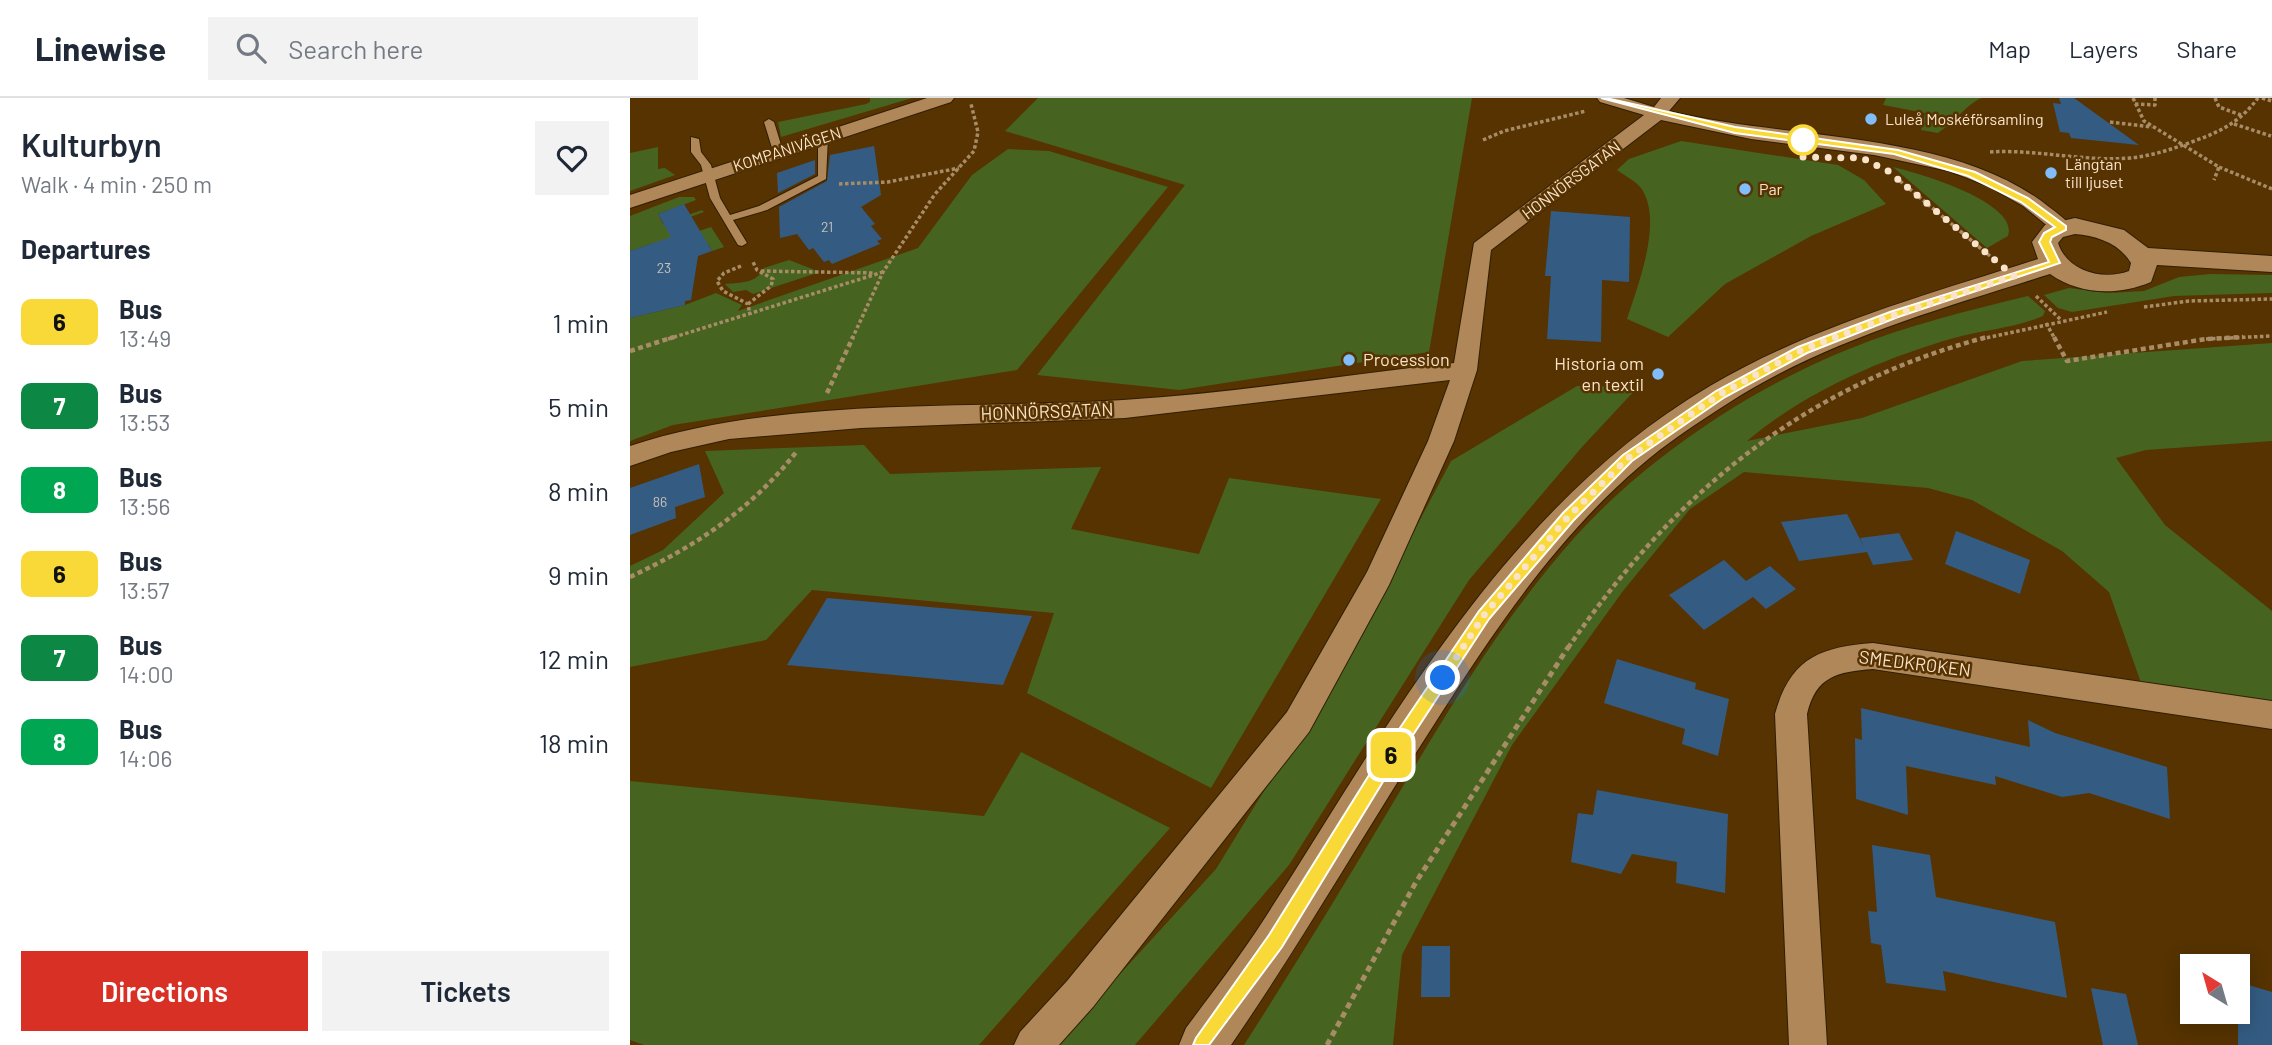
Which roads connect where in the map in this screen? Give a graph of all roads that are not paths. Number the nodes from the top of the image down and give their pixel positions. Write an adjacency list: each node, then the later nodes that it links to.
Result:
1 (944, 98): 5 (street, KOMPANIVÄGEN)
2 (1606, 98): 3 (street)
3 (1665, 106): 11 (street); 16 (street, HONNÖRSGATAN)
4 (768, 122): 7 (lane)
5 (823, 137): 7 (street, KOMPANIVÄGEN); 10 (lane)
6 (694, 139): 8 (lane)
7 (778, 151): 8 (street, KOMPANIVÄGEN)
8 (709, 174): 9 (street, KOMPANIVÄGEN); 10 (lane)
9 (630, 202)
10 (727, 219): 12 (lane)
11 (2062, 228): 13 (street); 14 (street)
12 (741, 243)
13 (2141, 256): 14 (street); 15 (street)
14 (2055, 263): 20 (street)
15 (2272, 264)
16 (1465, 370): 17 (street, HONNÖRSGATAN); 19 (street, HONNÖRSGATAN)
17 (630, 456)
18 (2272, 715): 21 (street, SMEDKROKEN)
19 (1033, 1045)
20 (1203, 1045)
21 (1808, 1045)

